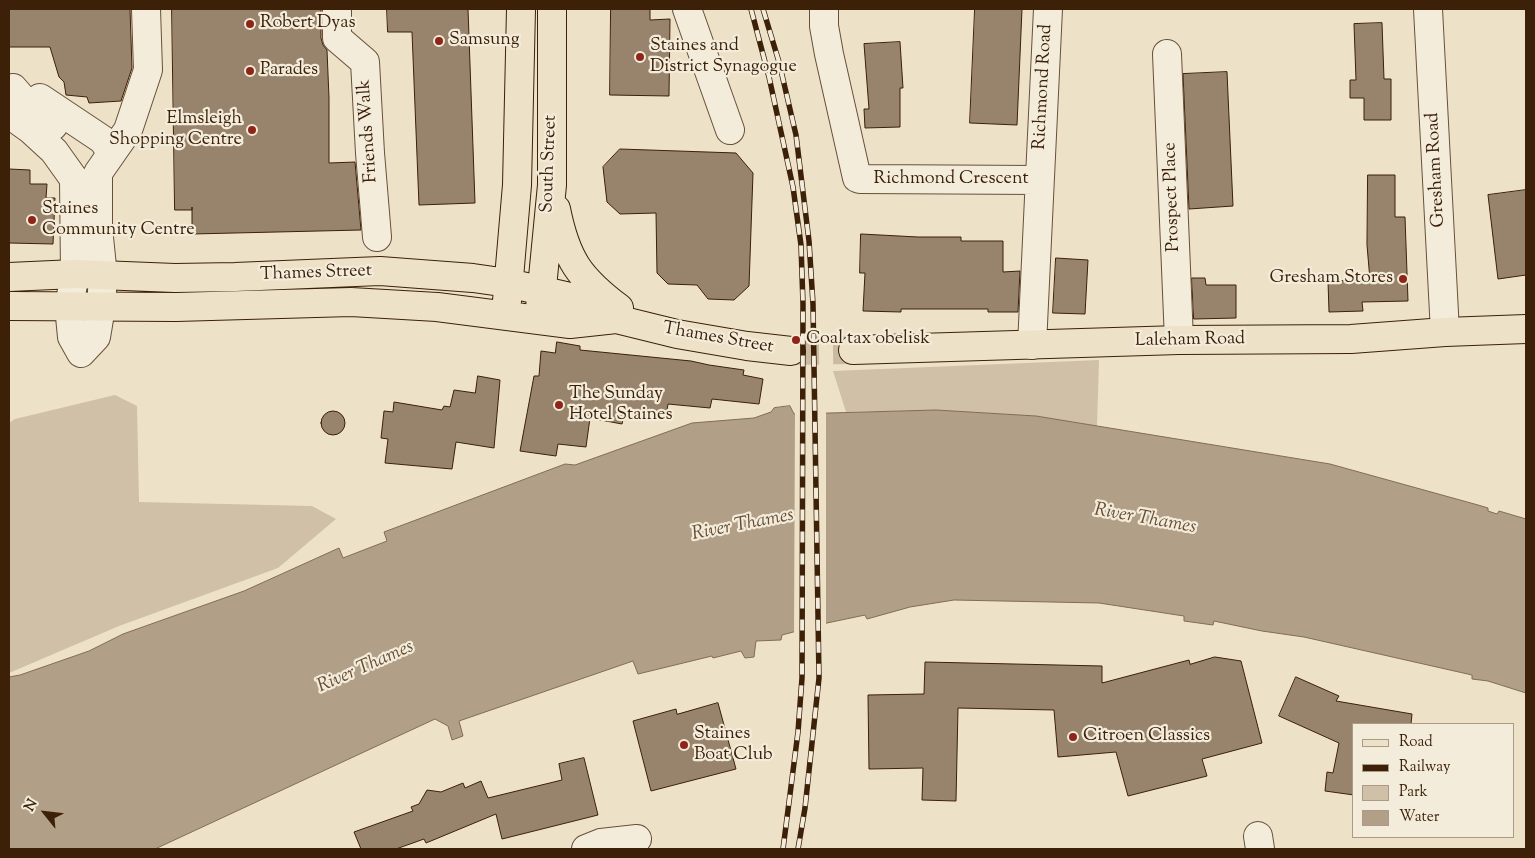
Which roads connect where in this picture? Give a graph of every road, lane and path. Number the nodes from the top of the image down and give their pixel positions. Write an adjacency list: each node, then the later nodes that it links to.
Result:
1 (146, 9): 12 (street)
2 (337, 9): 15 (street, Friends Walk)
3 (521, 9): 19 (main road, South Street)
4 (552, 9): 14 (main road, South Street)
5 (687, 9): 11 (street)
6 (824, 9): 13 (street, Richmond Crescent)
7 (1048, 9): 13 (street, Richmond Road)
8 (1428, 9): 29 (street, Gresham Road)
9 (1167, 54): 30 (street, Prospect Place)
10 (9, 114): 12 (street)
11 (730, 130)
12 (94, 169): 16 (street); 17 (street)
13 (1039, 180): 31 (street, Richmond Road)
14 (552, 185): 20 (main road, South Street); 27 (main road)
15 (377, 237)
16 (75, 274): 17 (main road, Thames Street); 18 (main road, Thames Street); 22 (street)
17 (103, 276): 19 (main road, Thames Street); 23 (street)
18 (9, 277)
19 (508, 283): 20 (main road, Thames Street); 24 (main road, South Street)
20 (542, 290): 25 (main road, South Street); 26 (main road, Thames Street)
21 (9, 306): 22 (main road, Thames Street)
22 (69, 306): 23 (main road, Thames Street); 23 (street)
23 (101, 307): 24 (main road, Thames Street)
24 (506, 315): 25 (main road, Thames Street)
25 (538, 319): 26 (main road, Thames Street)
26 (616, 320): 27 (main road, Thames Street)
27 (643, 325): 33 (main road, Thames Street)
28 (1526, 329): 29 (main road, Laleham Road)
29 (1445, 332): 30 (main road, Laleham Road)
30 (1179, 340): 31 (main road, Laleham Road)
31 (1032, 345): 32 (main road, Laleham Road)
32 (853, 350)
33 (791, 351)
34 (637, 839): 35 (street)
35 (586, 849)

